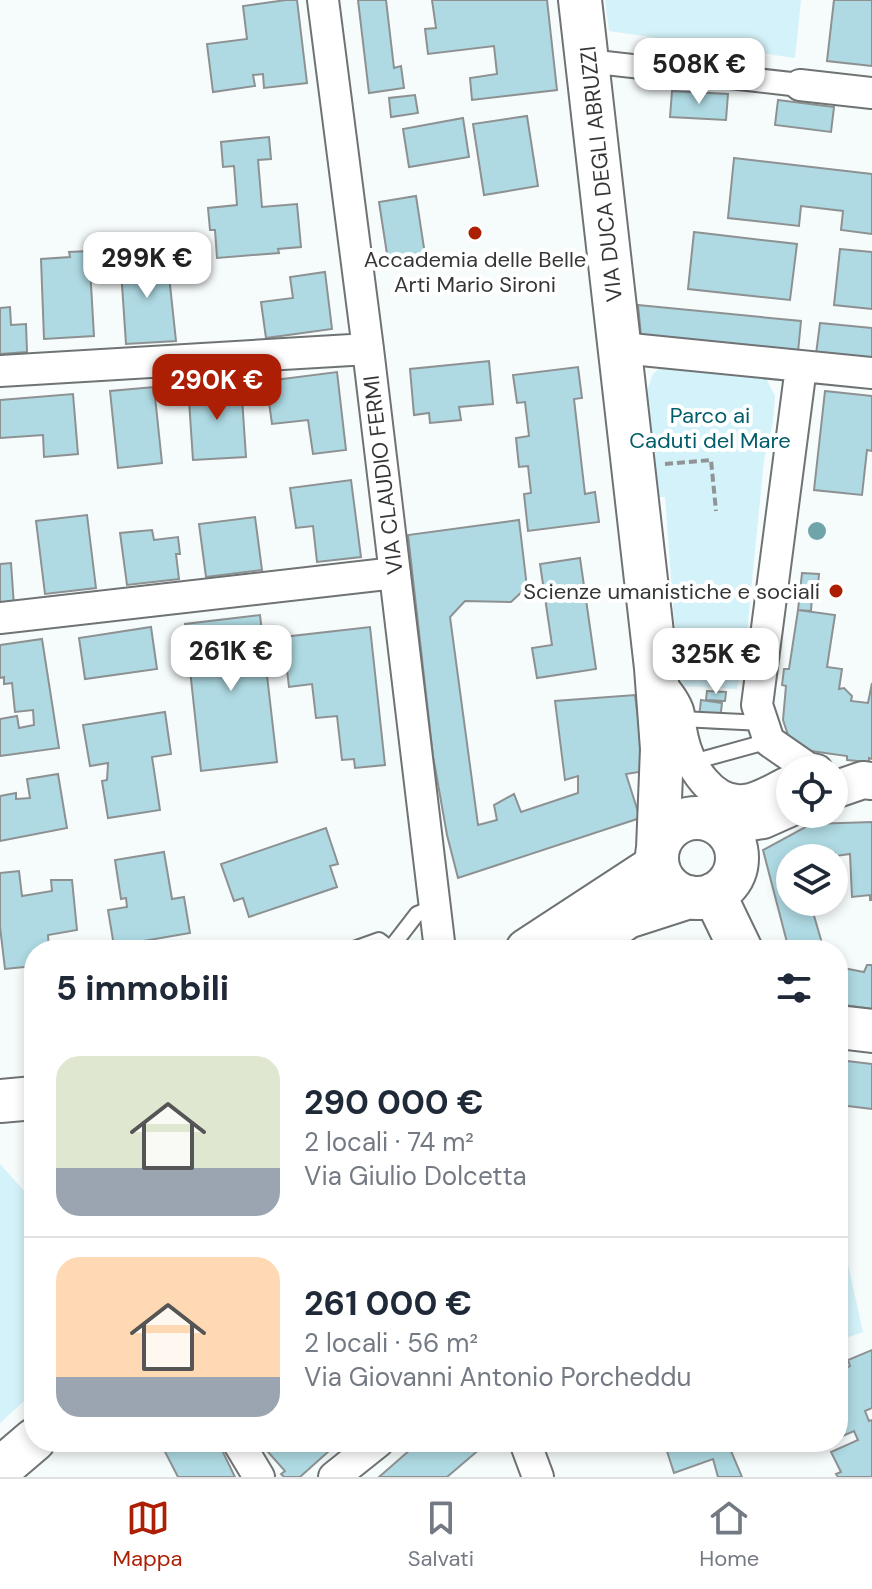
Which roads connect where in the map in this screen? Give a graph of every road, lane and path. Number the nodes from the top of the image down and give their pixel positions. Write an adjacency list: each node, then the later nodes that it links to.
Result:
1 (323, 0): 7 (street, VIA CLAUDIO FERMI)
2 (580, 0): 3 (main road, VIA DUCA DEGLI ABRUZZI)
3 (588, 61): 4 (street); 6 (main road, VIA DUCA DEGLI ABRUZZI)
4 (800, 85): 5 (street)
5 (872, 93)
6 (621, 348): 8 (street); 15 (main road, VIA DUCA DEGLI ABRUZZI)
7 (368, 349): 9 (street); 13 (street, VIA CLAUDIO FERMI)
8 (801, 367): 10 (street); 17 (street)
9 (0, 371)
10 (872, 373)
11 (656, 465): 12 (path)
12 (716, 511)
13 (395, 573): 14 (street); 25 (street, VIA CLAUDIO FERMI)
14 (0, 618)
15 (656, 677): 16 (street); 22 (main road); 23 (main road)
16 (681, 719): 17 (lane); 19 (street)
17 (766, 732): 18 (street); 19 (lane)
18 (799, 756)
19 (693, 762): 20 (street)
20 (776, 792)
21 (776, 814): 22 (street)
22 (719, 825): 23 (main road); 24 (main road)
23 (658, 857): 24 (main road); 28 (main road)
24 (701, 896): 29 (main road); 30 (main road)
25 (435, 907): 26 (lane); 27 (street, VIA CLAUDIO FERMI)
26 (398, 940)
27 (439, 940)
28 (541, 940)
29 (594, 940)
30 (734, 940)
31 (848, 1028): 32 (main road)
32 (872, 1031)
33 (24, 1099): 34 (main road)
34 (0, 1101)
35 (24, 1124): 36 (main road)
36 (0, 1126)
37 (24, 1449): 41 (main road)
38 (244, 1452): 42 (street)
39 (365, 1452): 43 (street)
40 (529, 1452): 44 (street)
41 (0, 1469)
42 (259, 1477)
43 (334, 1477)
44 (538, 1477)

